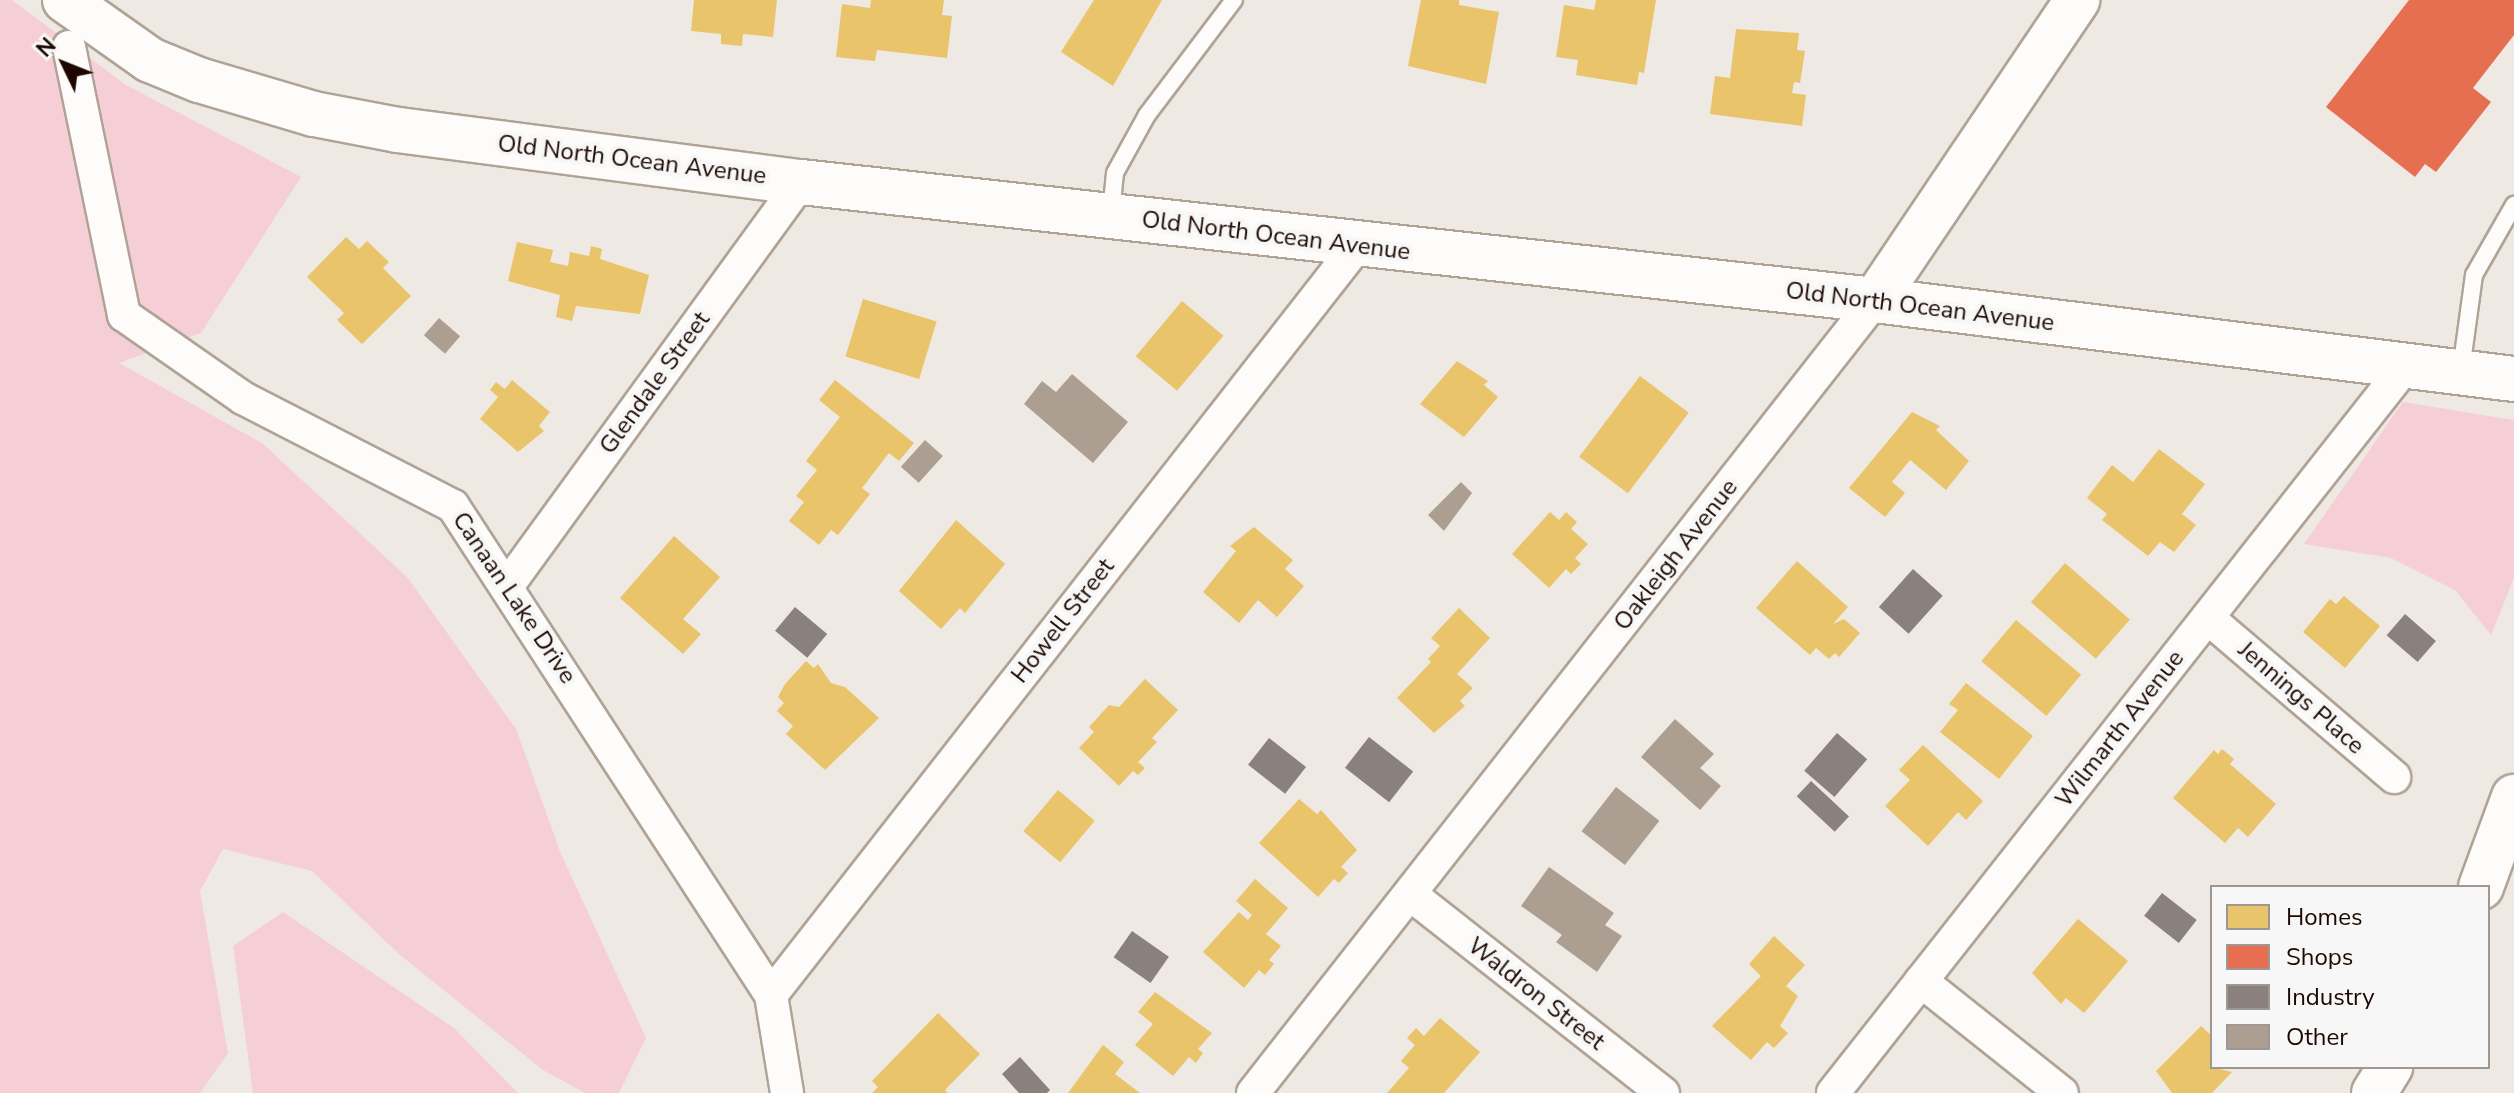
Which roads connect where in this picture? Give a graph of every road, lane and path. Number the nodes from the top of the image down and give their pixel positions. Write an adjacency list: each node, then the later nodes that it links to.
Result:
1 (65, 0): 5 (street, Old North Ocean Avenue)
2 (1234, 0): 7 (lane)
3 (2077, 0): 9 (street, Oakleigh Avenue)
4 (69, 47): 13 (street, Canaan Lake Drive)
5 (801, 182): 7 (street, Old North Ocean Avenue); 13 (street, Glendale Street)
6 (2514, 205): 11 (lane)
7 (1110, 217): 8 (street, Old North Ocean Avenue)
8 (1356, 247): 9 (street, Old North Ocean Avenue); 20 (street, Howell Street)
9 (1875, 300): 10 (street, Old North Ocean Avenue); 18 (street, Oakleigh Avenue)
10 (2407, 364): 11 (street, Old North Ocean Avenue); 14 (street, Wilmarth Avenue)
11 (2461, 370): 12 (street, Old North Ocean Avenue)
12 (2514, 379)
13 (508, 585): 20 (street, Canaan Lake Drive)
14 (2208, 618): 15 (street, Jennings Place); 19 (street, Wilmarth Avenue)
15 (2394, 777)
16 (2514, 797): 17 (street)
17 (2482, 885)
18 (1410, 894): 23 (street, Oakleigh Avenue); 24 (street, Waldron Street)
19 (1921, 981): 25 (street, Wilmarth Avenue); 26 (street)
20 (771, 995): 22 (street, Canaan Lake Drive)
21 (2389, 1069): 27 (street)
22 (787, 1093)
23 (1253, 1093)
24 (1663, 1093)
25 (1833, 1093)
26 (2062, 1093)
27 (2374, 1093)

